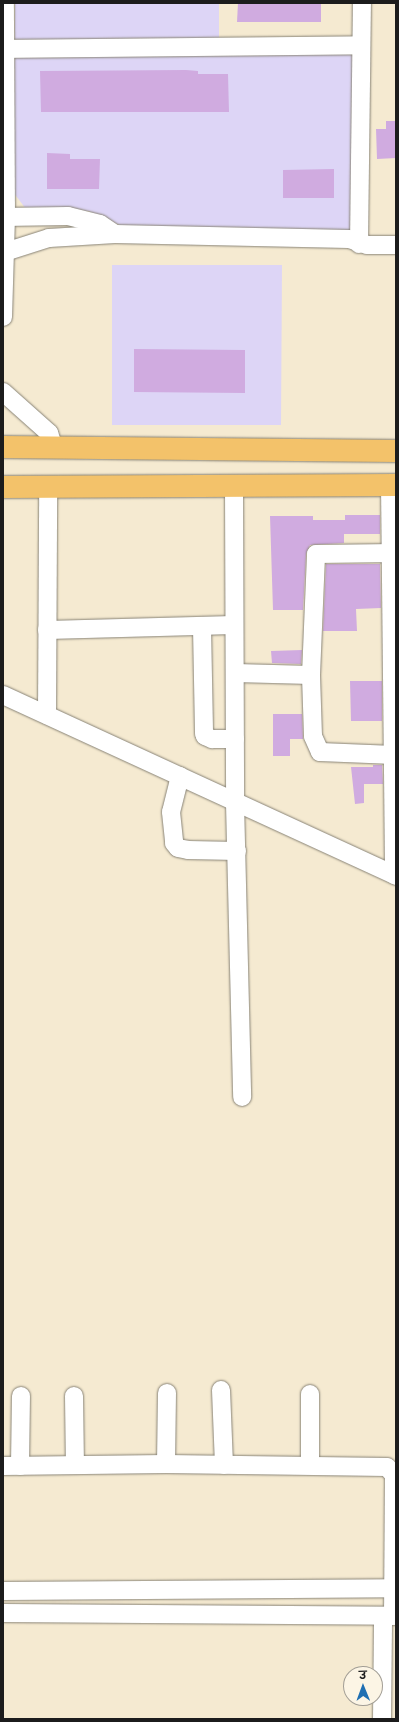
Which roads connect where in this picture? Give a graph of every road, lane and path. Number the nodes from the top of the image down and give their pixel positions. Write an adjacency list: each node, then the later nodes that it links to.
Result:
1 (5, 3): 4 (street)
2 (362, 3): 3 (street)
3 (361, 45): 4 (street); 8 (street)
4 (5, 49): 5 (street)
5 (4, 217): 7 (street); 10 (street)
6 (396, 232): 8 (street)
7 (115, 234): 8 (street); 10 (street)
8 (356, 239): 9 (street)
9 (396, 245)
10 (5, 252): 11 (street)
11 (3, 317)
12 (3, 392): 14 (street)
13 (3, 447): 14 (main road)
14 (54, 448): 15 (main road)
15 (396, 451)
16 (393, 485): 18 (main road); 21 (street)
17 (43, 486): 18 (main road); 19 (main road); 20 (main road); 25 (street)
18 (234, 486): 22 (street)
19 (3, 487)
20 (3, 498)
21 (393, 553): 24 (street); 27 (street)
22 (234, 625): 23 (street); 26 (street)
23 (202, 627): 25 (street); 30 (street)
24 (393, 629): 31 (street)
25 (47, 630): 29 (street)
26 (235, 673): 27 (street); 30 (street)
27 (311, 674): 31 (street)
28 (3, 695): 29 (street)
29 (47, 715): 32 (street)
30 (235, 739): 33 (street)
31 (394, 755): 35 (street)
32 (180, 776): 33 (street); 34 (street)
33 (235, 803): 34 (street); 35 (street)
34 (237, 851): 36 (street)
35 (395, 875)
36 (242, 1097)
37 (222, 1390): 44 (street)
38 (167, 1393): 42 (street)
39 (310, 1394): 45 (street)
40 (21, 1396): 46 (street)
41 (74, 1396): 43 (street)
42 (166, 1464): 43 (street); 44 (street)
43 (75, 1465): 46 (street)
44 (224, 1465): 45 (street)
45 (310, 1465): 47 (street)
46 (11, 1466)
47 (395, 1588): 48 (street); 50 (street)
48 (3, 1591)
49 (3, 1613): 50 (street)
50 (391, 1616): 51 (street)
51 (382, 1719)

